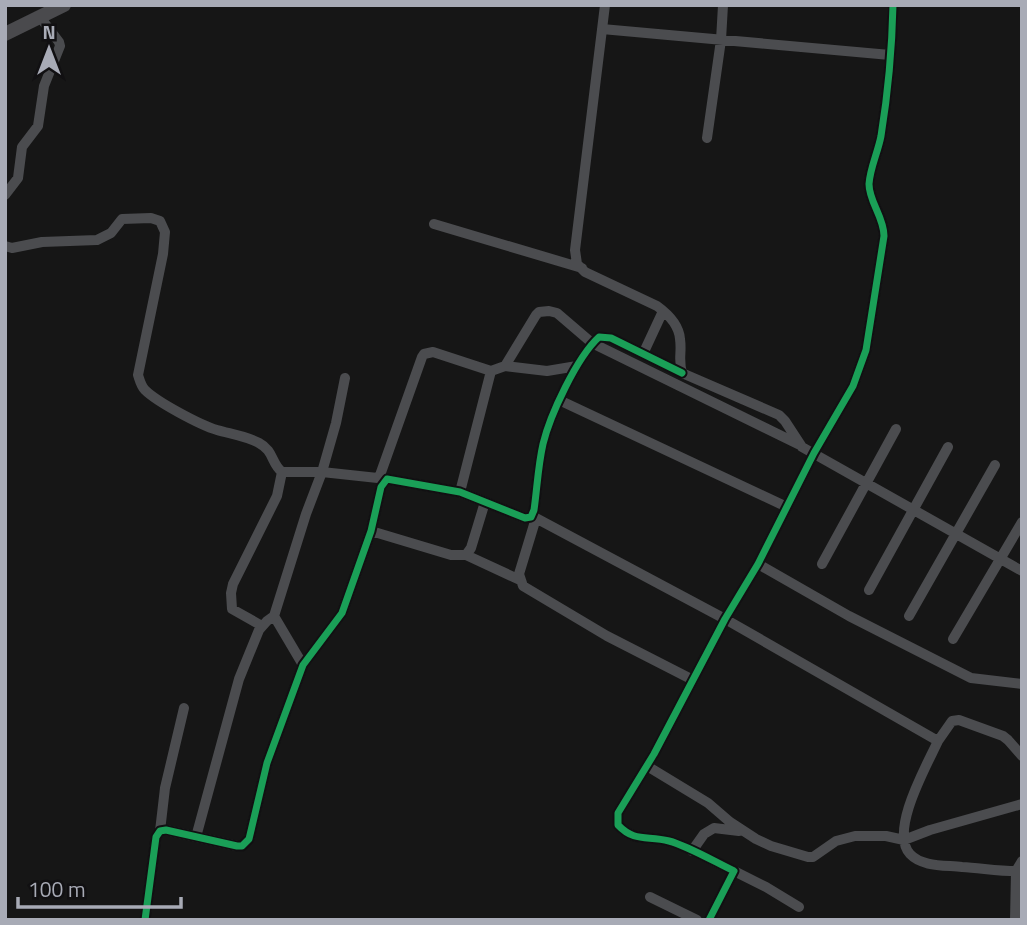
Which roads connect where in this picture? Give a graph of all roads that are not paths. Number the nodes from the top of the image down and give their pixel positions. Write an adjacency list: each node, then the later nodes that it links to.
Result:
1 (64, 5): 5 (main road)
2 (605, 5): 6 (street)
3 (723, 5): 8 (street)
4 (893, 5): 9 (street)
5 (40, 17): 7 (main road); 11 (street)
6 (602, 29): 8 (street); 14 (street)
7 (5, 34)
8 (721, 40): 9 (street); 10 (street)
9 (890, 55): 27 (street)
10 (707, 138)
11 (5, 195)
12 (434, 225): 14 (street)
13 (5, 246): 29 (street)
14 (582, 268): 15 (street)
15 (663, 311): 17 (street); 21 (street)
16 (592, 343): 17 (street); 18 (street); 19 (street); 25 (street)
17 (643, 354): 21 (street)
18 (505, 366): 19 (street); 20 (street)
19 (577, 366): 23 (street)
20 (491, 371): 31 (street); 33 (street)
21 (682, 373): 25 (street)
22 (345, 378): 30 (street)
23 (559, 400): 35 (street); 37 (street)
24 (896, 429): 32 (street)
25 (800, 445): 27 (street)
26 (948, 447): 36 (street)
27 (814, 453): 32 (street); 35 (street)
28 (995, 465): 40 (street)
29 (282, 472): 30 (street); 51 (street)
30 (322, 472): 31 (street); 48 (street)
31 (383, 479): 33 (street); 39 (street)
32 (865, 482): 36 (street); 44 (street)
33 (460, 492): 34 (street)
34 (485, 502): 37 (street); 41 (street)
35 (787, 507): 43 (street)
36 (913, 510): 40 (street); 47 (street)
37 (534, 517): 46 (street); 50 (street)
38 (1022, 522): 42 (street)
39 (371, 531): 41 (street); 53 (street)
40 (955, 533): 42 (street); 49 (street)
41 (466, 555): 46 (street)
42 (999, 558): 45 (street); 52 (street)
43 (758, 564): 50 (street); 55 (street)
44 (822, 564)
45 (1022, 571)
46 (520, 580): 54 (street)
47 (869, 590)
48 (274, 616): 51 (street); 53 (street)
49 (909, 616)
50 (725, 619): 54 (street); 57 (street)
51 (262, 626): 63 (street)
52 (953, 639)
53 (303, 665): 63 (street)
54 (693, 680): 59 (street)
55 (1022, 684)
56 (184, 708): 61 (street)
57 (937, 741): 58 (street); 64 (street)
58 (1022, 756)
59 (647, 766): 62 (street); 65 (street)
60 (1022, 804): 64 (street)
61 (160, 831): 63 (street); 71 (street)
62 (746, 831): 64 (street); 65 (street)
63 (195, 837)
64 (904, 840): 68 (street)
65 (692, 851): 67 (street)
66 (1022, 861): 68 (street)
67 (734, 870): 70 (street); 73 (street)
68 (1019, 871): 74 (street)
69 (650, 897): 72 (street)
70 (799, 907)
71 (145, 920)
72 (697, 920)
73 (709, 920)
74 (1015, 920)

